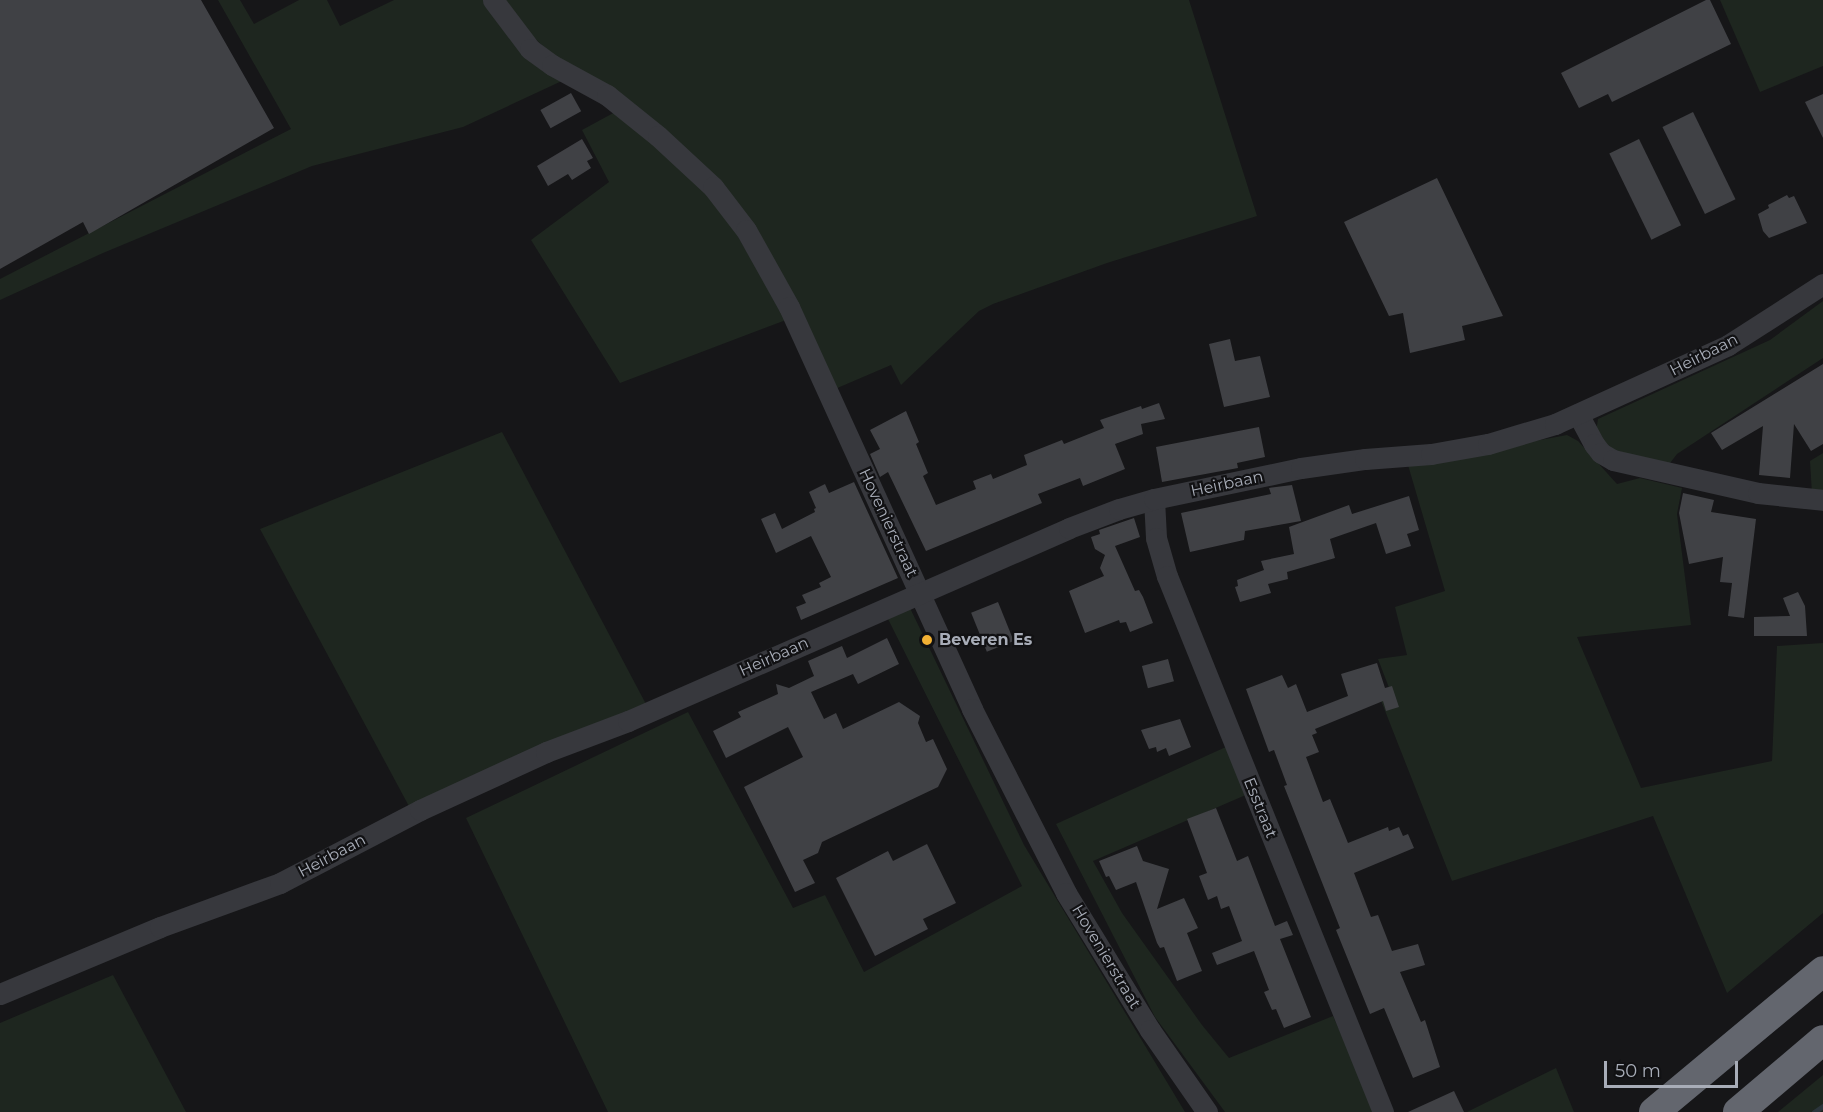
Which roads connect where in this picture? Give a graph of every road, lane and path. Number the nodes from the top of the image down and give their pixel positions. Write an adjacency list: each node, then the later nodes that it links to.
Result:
1 (494, 0): 6 (street, Hovenierstraat)
2 (1823, 284): 3 (street, Heirbaan)
3 (1578, 414): 4 (street, Heirbaan); 5 (street)
4 (1154, 499): 6 (street, Heirbaan); 11 (street, Esstraat)
5 (1823, 500)
6 (920, 592): 8 (street, Heirbaan); 10 (street, Hovenierstraat)
7 (1823, 971): 12 (highway)
8 (0, 994)
9 (1823, 1040): 13 (highway)
10 (1207, 1112)
11 (1383, 1112)
12 (1654, 1112)
13 (1738, 1112)

